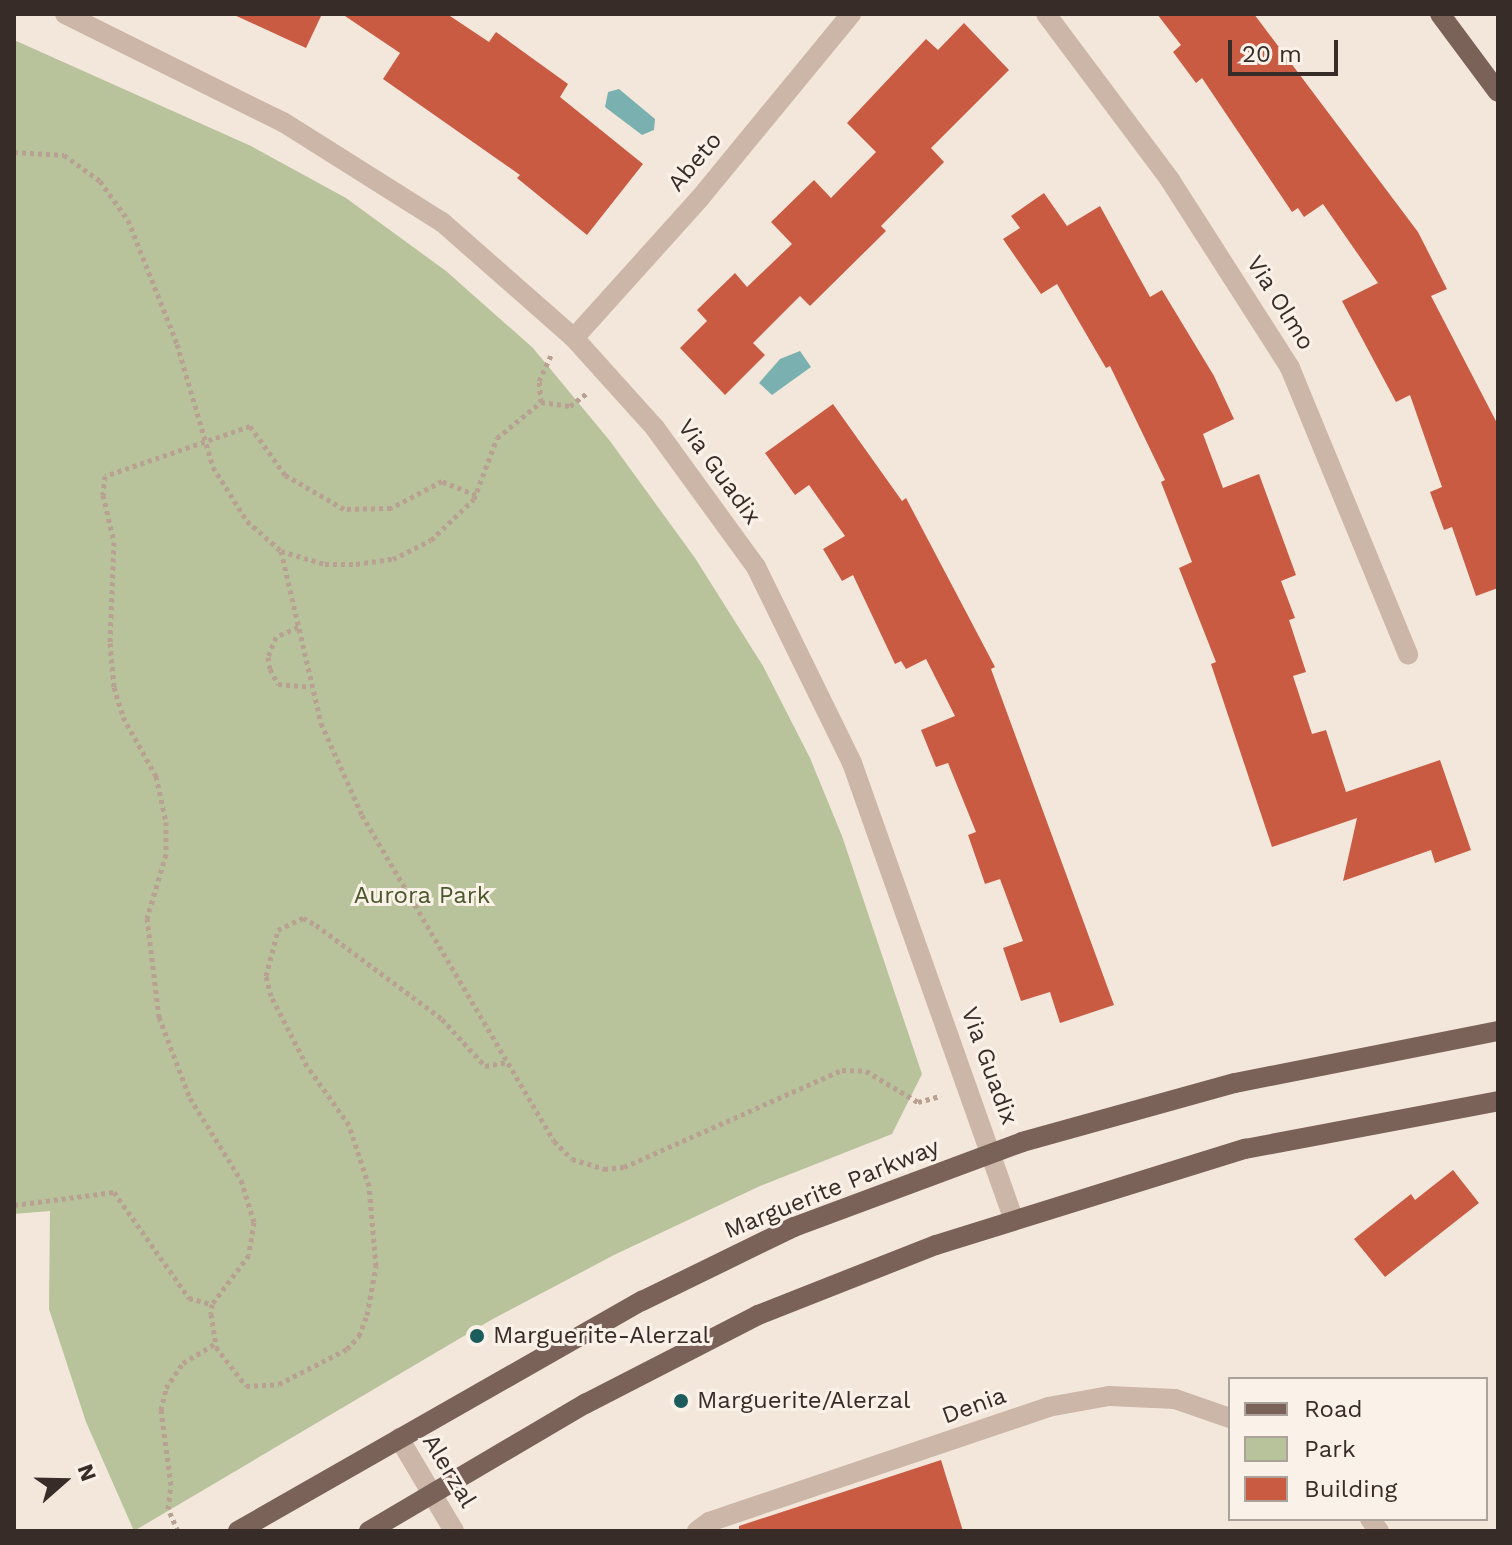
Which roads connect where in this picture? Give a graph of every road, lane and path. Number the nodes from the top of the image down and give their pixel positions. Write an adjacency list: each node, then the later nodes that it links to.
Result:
1 (65, 14): 7 (street, Via Guadix)
2 (851, 14): 7 (street, Abeto)
3 (1046, 14): 14 (street, Via Olmo)
4 (1440, 14): 5 (main road)
5 (1498, 92)
6 (14, 152): 10 (path)
7 (571, 335): 8 (street, Via Guadix); 9 (path)
8 (606, 374): 9 (path); 18 (street, Via Guadix)
9 (541, 402): 11 (path)
10 (203, 440): 11 (path); 12 (path); 23 (path)
11 (476, 495): 12 (path)
12 (281, 551): 13 (path)
13 (298, 627): 15 (path); 15 (path)
14 (1408, 655)
15 (311, 687): 17 (path)
16 (1498, 1031): 20 (main road, Marguerite Parkway)
17 (508, 1062): 18 (path); 24 (path)
18 (969, 1088): 20 (street, Via Guadix)
19 (1498, 1101): 22 (main road)
20 (993, 1152): 22 (street, Via Guadix); 26 (main road, Marguerite Parkway)
21 (14, 1205): 23 (path)
22 (1014, 1220): 27 (main road)
23 (212, 1304): 24 (path)
24 (215, 1344): 28 (path)
25 (1228, 1417): 32 (street, Denia)
26 (399, 1438): 27 (street, Alerzal); 29 (main road, Marguerite Parkway)
27 (432, 1494): 30 (main road); 31 (street, Alerzal)
28 (178, 1531)
29 (238, 1531)
30 (369, 1531)
31 (454, 1531)
32 (697, 1531)

